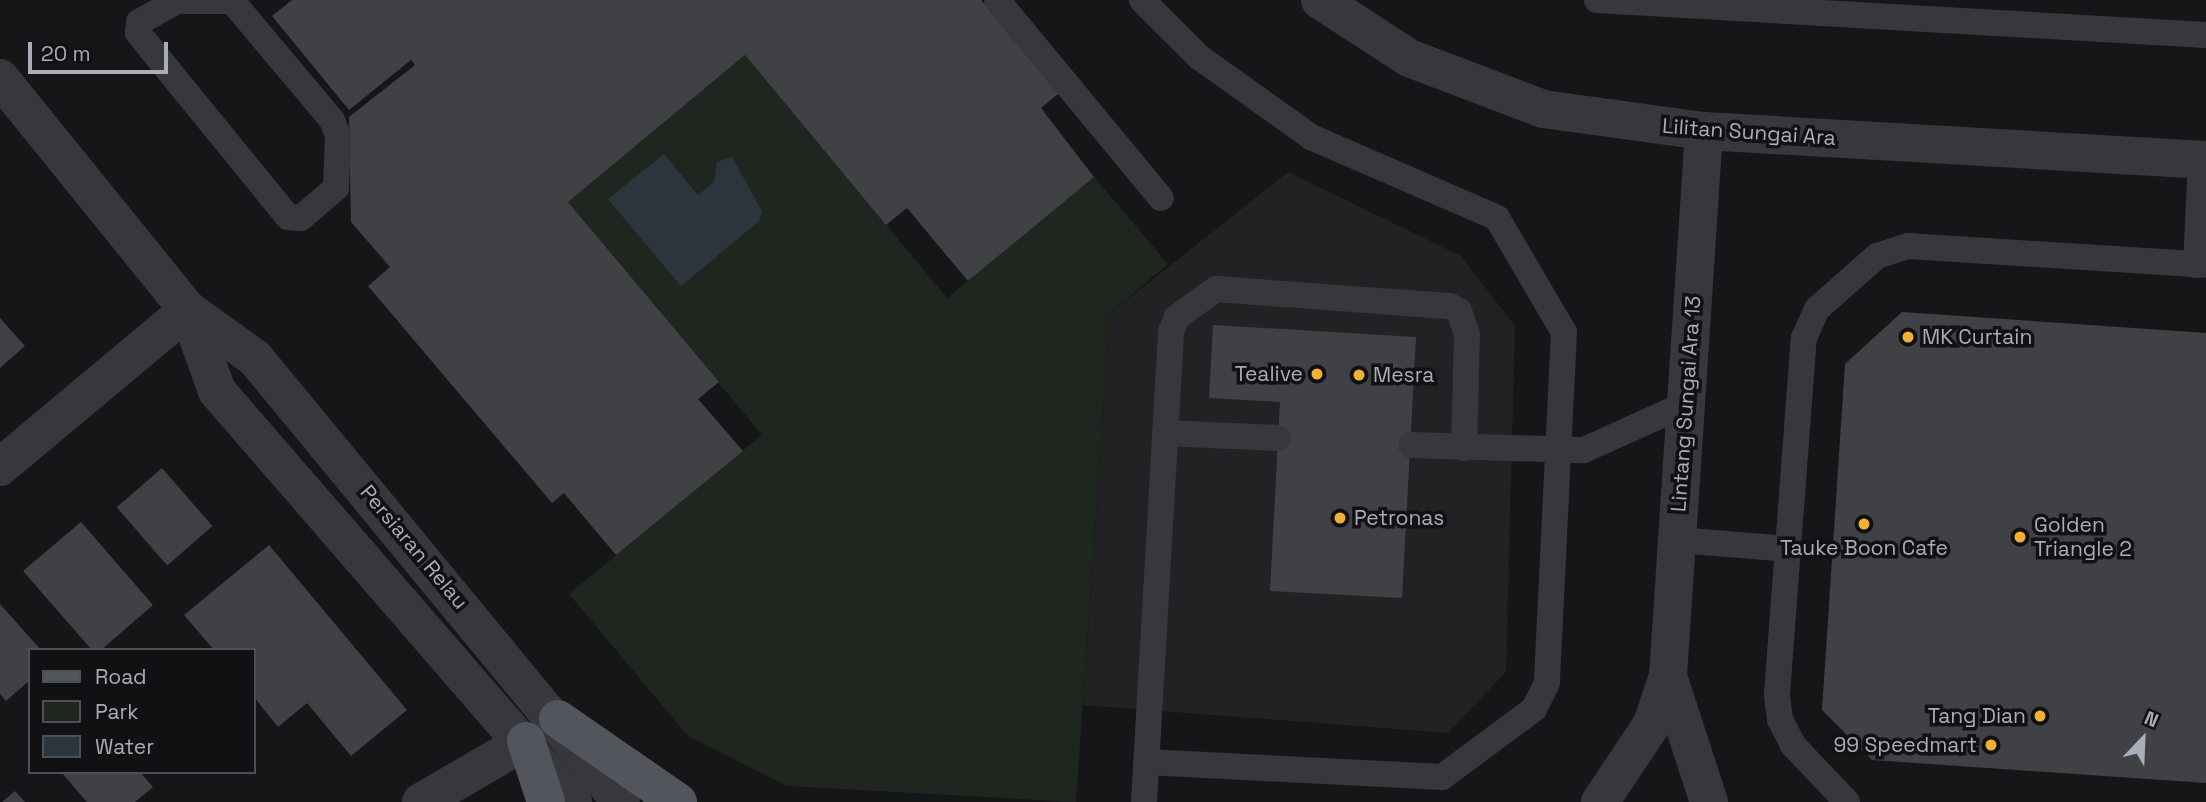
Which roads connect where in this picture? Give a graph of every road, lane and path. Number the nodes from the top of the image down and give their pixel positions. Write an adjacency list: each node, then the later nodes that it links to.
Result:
1 (997, 0): 10 (lane)
2 (1142, 0): 18 (lane)
3 (1320, 0): 8 (street, Lilitan Sungai Ara)
4 (1597, 0): 6 (lane)
5 (232, 1): 5 (lane)
6 (2206, 35)
7 (0, 78): 12 (street, Persiaran Relau)
8 (1704, 131): 9 (street, Lilitan Sungai Ara); 13 (street, Lintang Sungai Ara 13)
9 (2204, 160): 11 (lane)
10 (1161, 198)
11 (2201, 265): 21 (lane)
12 (188, 310): 19 (street); 23 (street, Persiaran Relau); 24 (street, Persiaran Relau)
13 (1686, 404): 18 (lane); 20 (street, Lintang Sungai Ara 13)
14 (1165, 433): 15 (lane); 17 (lane); 25 (lane)
15 (1278, 438)
16 (1411, 445): 17 (lane)
17 (1464, 448): 18 (lane)
18 (1558, 452): 25 (lane)
19 (0, 467)
20 (1677, 540): 21 (lane); 22 (street, Lintang Sungai Ara 13)
21 (1788, 549): 34 (lane)
22 (1668, 676): 32 (street, Lintang Sungai Ara 13); 33 (street, Lintang Sungai Ara 13)
23 (558, 719): 29 (street, Persiaran Relau); 30 (main road)
24 (526, 741): 26 (street); 27 (main road); 28 (street, Persiaran Relau)
25 (1146, 762): 31 (lane)
26 (421, 802)
27 (546, 802)
28 (573, 802)
29 (621, 802)
30 (678, 802)
31 (1144, 802)
32 (1600, 802)
33 (1709, 802)
34 (1847, 802)

